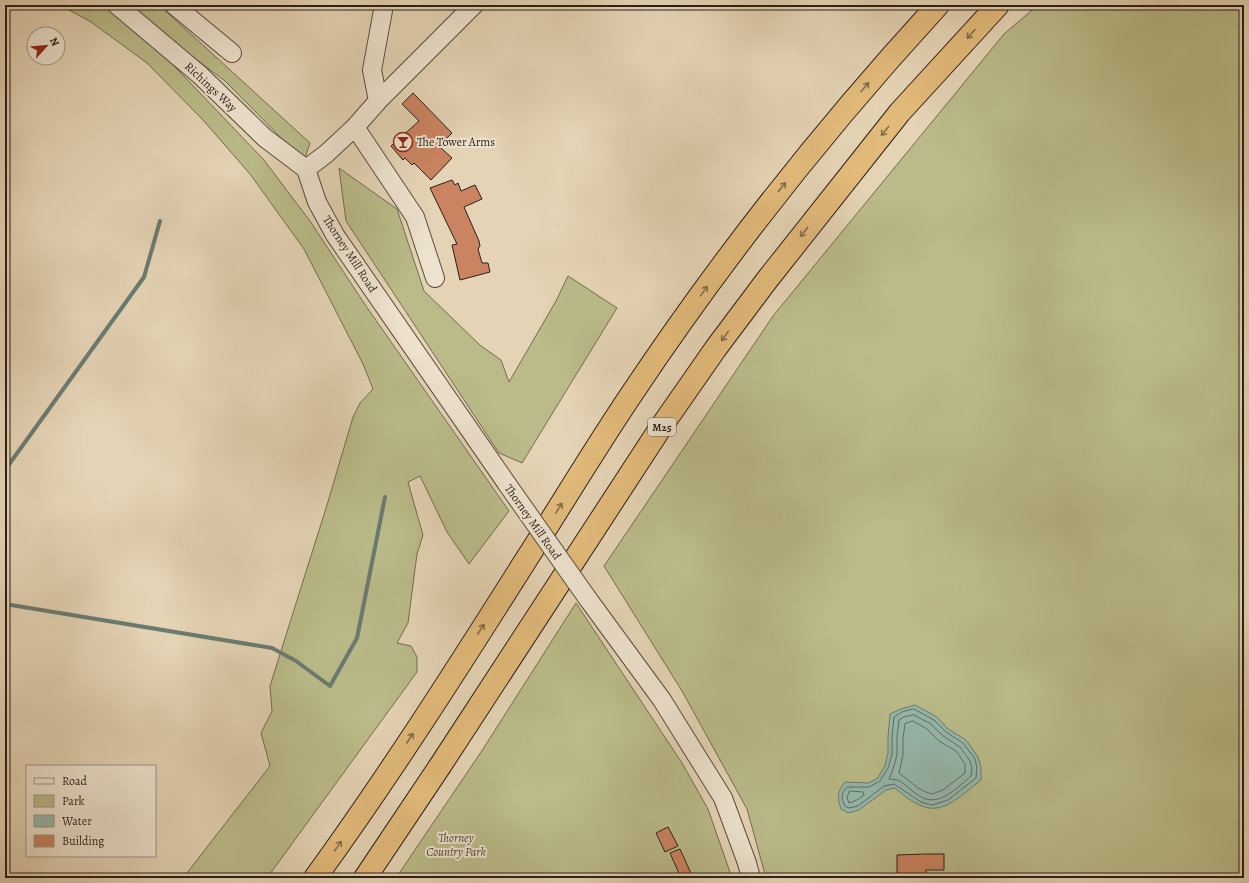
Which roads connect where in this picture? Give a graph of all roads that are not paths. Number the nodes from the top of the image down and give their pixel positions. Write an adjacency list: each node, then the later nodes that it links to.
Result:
1 (117, 5): 10 (street, Richings Way)
2 (174, 5): 7 (street)
3 (384, 5): 8 (street)
4 (474, 5): 8 (street)
5 (938, 5): 12 (highway, one-way to 5)
6 (998, 5): 13 (highway, M25, one-way to 13)
7 (232, 53)
8 (378, 101): 9 (street)
9 (355, 127): 10 (street); 11 (street)
10 (306, 169): 14 (street, Thorney Mill Road, bridge)
11 (435, 278)
12 (315, 878)
13 (365, 878)
14 (751, 878)

